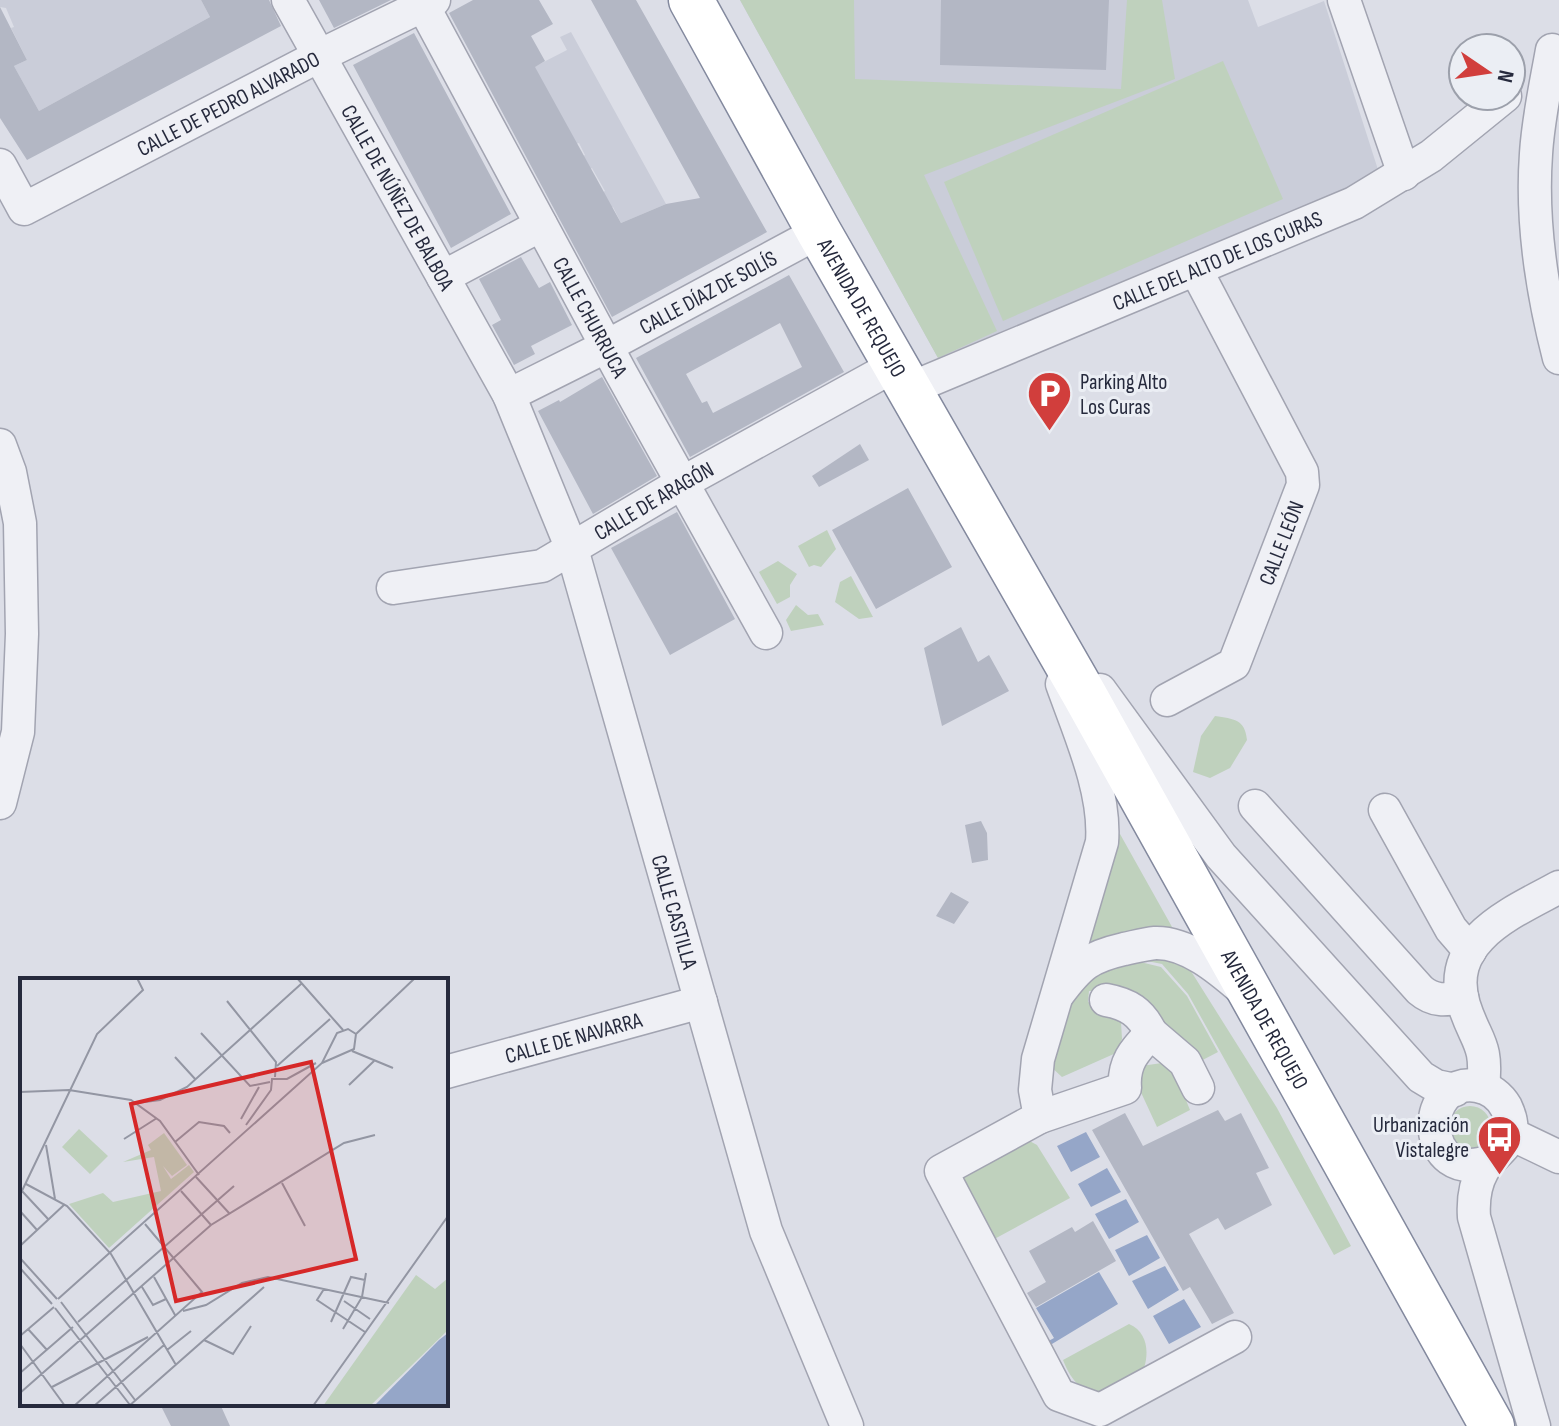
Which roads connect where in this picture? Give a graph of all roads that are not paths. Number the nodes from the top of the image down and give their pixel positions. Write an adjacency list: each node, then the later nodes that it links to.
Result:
1 (288, 0): 6 (street, CALLE DE NÚÑEZ DE BALBOA)
2 (691, 0): 14 (highway, AVENIDA DE REQUEJO)
3 (1344, 0): 12 (street)
4 (426, 2): 6 (street, CALLE DE PEDRO ALVARADO); 13 (street, CALLE CHURRUCA)
5 (1555, 45): 7 (street, CALLE DEL ALTO DE LOS CURAS); 10 (street)
6 (319, 56): 11 (street, CALLE DE PEDRO ALVARADO); 16 (street, CALLE DE NÚÑEZ DE BALBOA)
7 (1527, 74)
8 (1485, 112): 12 (street, CALLE DEL ALTO DE LOS CURAS)
9 (1520, 112): 10 (street)
10 (1537, 138): 18 (street)
11 (0, 165)
12 (1404, 174): 15 (street, CALLE DEL ALTO DE LOS CURAS)
13 (541, 225): 16 (street); 17 (street, CALLE CHURRUCA)
14 (819, 232): 17 (street, CALLE DÍAZ DE SOLÍS); 19 (highway, AVENIDA DE REQUEJO)
15 (1196, 270): 19 (street, CALLE DEL ALTO DE LOS CURAS); 27 (street, CALLE LEÓN)
16 (443, 277): 20 (street, CALLE DE NÚÑEZ DE BALBOA)
17 (607, 346): 20 (street, CALLE DÍAZ DE SOLÍS); 22 (street, CALLE CHURRUCA)
18 (1559, 358)
19 (903, 377): 22 (street, CALLE DE ARAGÓN); 25 (highway, AVENIDA DE REQUEJO)
20 (509, 395): 23 (street, CALLE CASTILLA)
21 (0, 445): 28 (street)
22 (682, 483): 23 (street, CALLE DE ARAGÓN); 26 (street, CALLE CHURRUCA)
23 (572, 549): 24 (street, CALLE DE ARAGÓN); 37 (street, CALLE CASTILLA)
24 (393, 588)
25 (1038, 613): 33 (highway, AVENIDA DE REQUEJO); 35 (street, AVENIDA DE REQUEJO); 41 (street)
26 (766, 633)
27 (1167, 700)
28 (0, 803)
29 (1255, 806): 34 (street)
30 (1385, 810): 32 (street)
31 (1559, 887): 32 (street)
32 (1470, 951): 34 (street)
33 (1252, 997): 35 (street); 48 (highway, AVENIDA DE REQUEJO)
34 (1462, 997): 41 (street)
35 (1055, 999): 42 (street, AVENIDA DE REQUEJO)
36 (1106, 1000): 38 (street)
37 (701, 1002): 39 (street, CALLE DE NAVARRA); 47 (street, CALLE CASTILLA)
38 (1151, 1033): 40 (street); 42 (street)
39 (448, 1071)
40 (1198, 1088)
41 (1469, 1089): 43 (street); 45 (street)
42 (1040, 1117): 46 (street)
43 (1509, 1133): 44 (street); 45 (street)
44 (1559, 1157)
45 (1490, 1161): 49 (street)
46 (1235, 1337)
47 (847, 1426)
48 (1492, 1426)
49 (1534, 1426)

